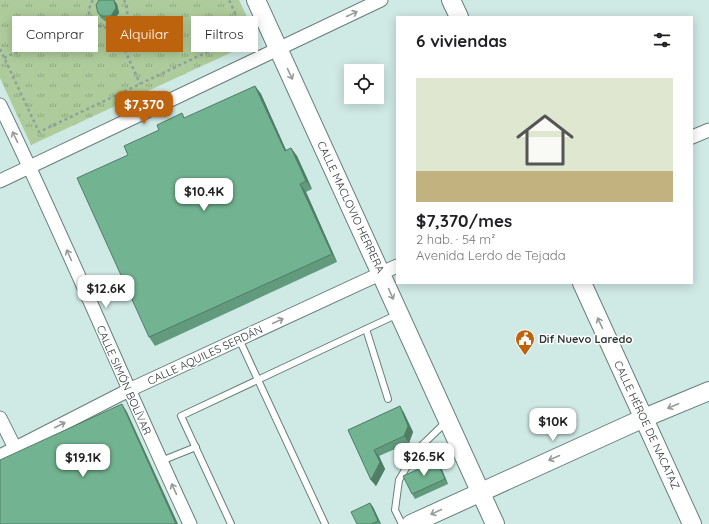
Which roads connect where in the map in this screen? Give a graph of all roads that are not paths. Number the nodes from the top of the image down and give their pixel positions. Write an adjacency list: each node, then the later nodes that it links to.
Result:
1 (256, 0): 5 (street, CALLE MACLOVIO HERRERA)
2 (381, 0): 5 (street, one-way to 2)
3 (451, 0): 4 (street)
4 (459, 16)
5 (278, 48): 9 (street); 11 (street, CALLE MACLOVIO HERRERA, one-way to 11)
6 (0, 105): 9 (street, CALLE SIMÓN BOLÍVAR, one-way to 6)
7 (709, 130): 8 (street)
8 (693, 137)
9 (29, 165): 10 (street); 17 (street, CALLE SIMÓN BOLÍVAR, one-way to 9)
10 (0, 181)
11 (389, 269): 13 (street, CALLE MACLOVIO HERRERA, one-way to 13); 15 (street, CALLE AQUILES SERDÁN, one-way to 11)
12 (582, 284): 21 (street, CALLE HÉROE DE NACATAZ, one-way to 12)
13 (400, 313): 14 (lane); 22 (street, CALLE MACLOVIO HERRERA)
14 (366, 329): 16 (lane); 19 (lane)
15 (240, 339): 16 (lane); 17 (street, CALLE AQUILES SERDÁN)
16 (258, 379): 23 (lane); 30 (lane)
17 (129, 390): 24 (street, CALLE AQUILES SERDÁN, one-way to 17); 26 (street, CALLE SIMÓN BOLÍVAR)
18 (709, 391): 21 (street, one-way to 21)
19 (388, 399)
20 (0, 418): 24 (street)
21 (644, 418): 27 (street, one-way to 27); 34 (street, CALLE HÉROE DE NACATAZ)
22 (447, 420): 27 (street, CALLE MACLOVIO HERRERA); 31 (lane)
23 (196, 447): 26 (lane); 29 (lane)
24 (15, 448): 25 (street, CALLE AQUILES SERDÁN)
25 (0, 456)
26 (161, 462): 28 (street, CALLE SIMÓN BOLÍVAR, one-way to 26)
27 (480, 492): 32 (street, one-way to 32); 33 (street, CALLE MACLOVIO HERRERA)
28 (190, 524)
29 (231, 524)
30 (325, 524)
31 (402, 524)
32 (411, 524)
33 (495, 524)
34 (692, 524)

